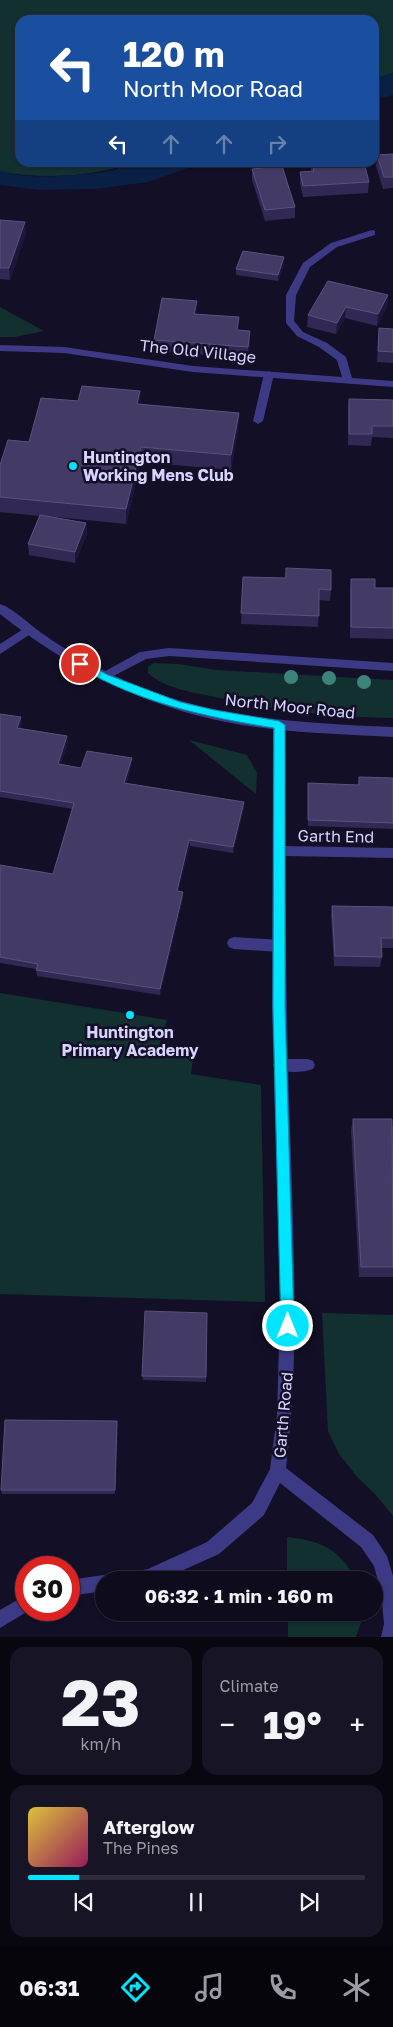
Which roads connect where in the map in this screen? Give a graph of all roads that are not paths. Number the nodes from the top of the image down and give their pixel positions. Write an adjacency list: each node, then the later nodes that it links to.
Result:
1 (372, 233): 4 (street)
2 (0, 348): 3 (street, The Old Village)
3 (269, 374): 4 (street, The Old Village); 6 (street)
4 (348, 380): 5 (street, The Old Village)
5 (393, 384)
6 (258, 421)
7 (0, 608): 8 (street, North Moor Road)
8 (28, 630): 9 (street); 11 (street, North Moor Road)
9 (0, 650)
10 (393, 667): 11 (street)
11 (104, 677): 12 (street, North Moor Road)
12 (279, 725): 13 (street, North Moor Road); 14 (street, Garth Road)
13 (393, 732)
14 (278, 851): 15 (street, Garth End); 17 (street, Garth Road)
15 (393, 854)
16 (234, 943): 17 (street)
17 (279, 946): 18 (street, Garth Road)
18 (280, 1065): 19 (street); 20 (street, Garth Road)
19 (308, 1065)
20 (278, 1471): 21 (street); 26 (street, Garth Road)
21 (162, 1571)
22 (95, 1584): 23 (street)
23 (80, 1586)
24 (15, 1610): 25 (street)
25 (0, 1620)
26 (389, 1637)

